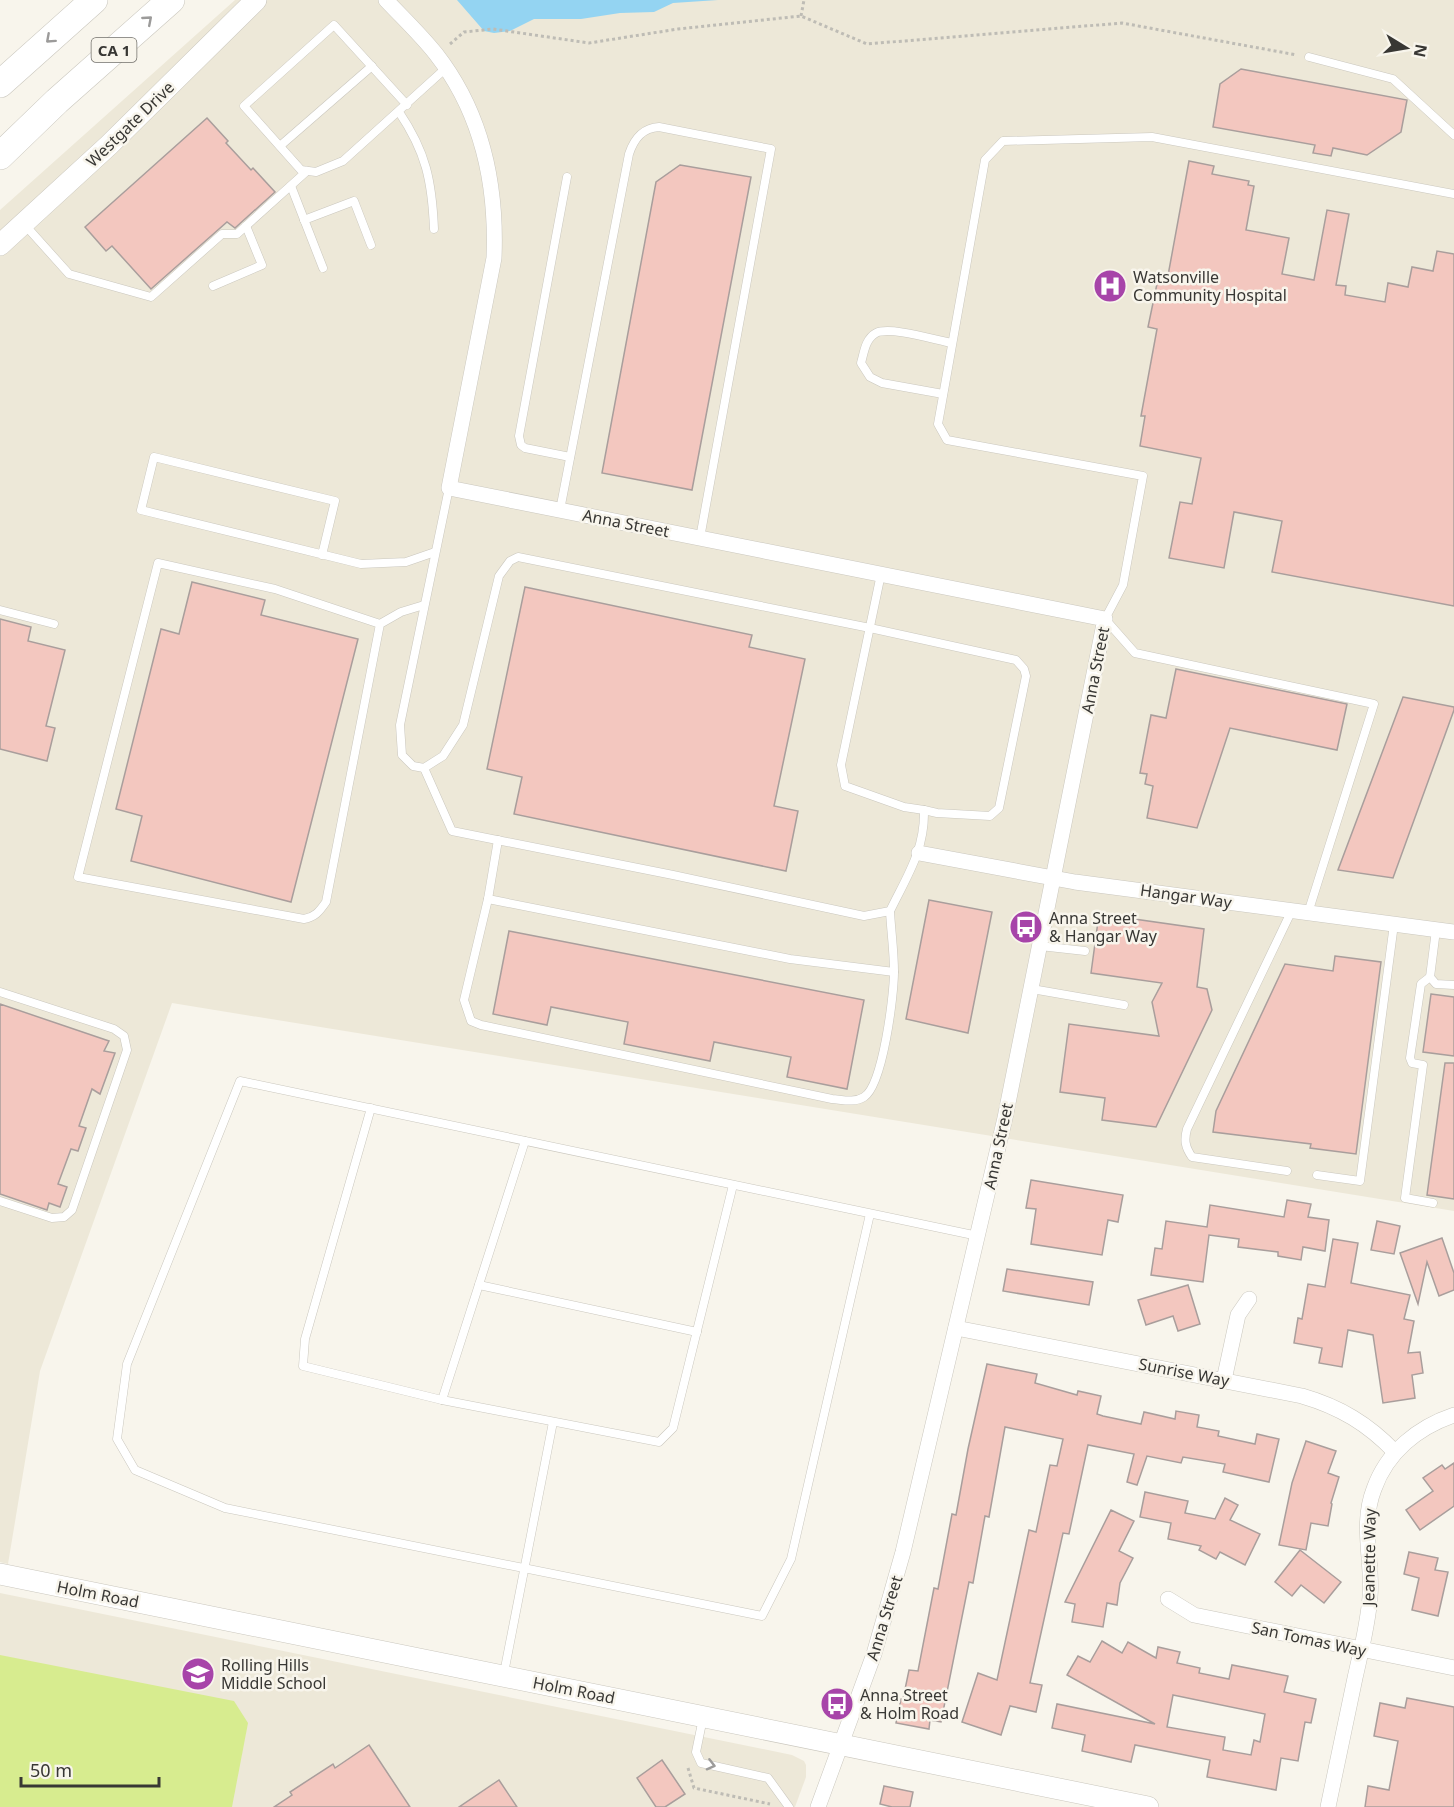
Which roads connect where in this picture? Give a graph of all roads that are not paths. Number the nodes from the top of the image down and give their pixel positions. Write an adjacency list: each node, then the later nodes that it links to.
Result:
1 (94, 0): 8 (highway, one-way to 8)
2 (171, 0): 9 (highway, CA 1, one-way to 2)
3 (256, 0): 21 (street, Westgate Drive)
4 (387, 0): 7 (street)
5 (1309, 57): 12 (lane)
6 (372, 66): 10 (lane); 13 (lane); 13 (lane)
7 (446, 69): 10 (lane); 31 (street)
8 (0, 84)
9 (57, 101): 14 (highway, CA 1); 16 (highway)
10 (407, 105): 11 (lane)
11 (399, 112): 15 (lane); 23 (lane)
12 (1454, 135)
13 (280, 146): 15 (lane)
14 (0, 156)
15 (307, 171): 18 (lane)
16 (0, 173)
17 (567, 177): 30 (lane)
18 (291, 186): 20 (lane); 22 (lane)
19 (1454, 194): 28 (lane)
20 (304, 220): 25 (lane); 26 (lane)
21 (24, 224): 22 (lane); 24 (street, Westgate Drive)
22 (246, 226): 27 (lane)
23 (434, 229)
24 (0, 245)
25 (371, 245)
26 (323, 268)
27 (213, 286)
28 (952, 343): 29 (lane); 29 (lane)
29 (943, 394): 39 (lane)
30 (570, 458): 32 (lane); 33 (lane)
31 (449, 488): 32 (street, Anna Street); 34 (lane)
32 (560, 510): 33 (street, Anna Street)
33 (700, 538): 36 (street, Anna Street)
34 (435, 552): 35 (lane); 37 (lane)
35 (322, 555): 35 (lane)
36 (881, 574): 39 (street, Anna Street); 42 (lane)
37 (424, 605): 41 (lane); 43 (lane)
38 (0, 610): 40 (lane)
39 (1106, 620): 47 (street, Anna Street); 50 (lane)
40 (54, 624)
41 (380, 624): 41 (lane)
42 (870, 628): 43 (lane); 44 (lane); 44 (lane)
43 (424, 768): 45 (lane)
44 (924, 810): 46 (lane)
45 (498, 840): 48 (lane); 49 (lane)
46 (919, 853): 47 (street, Hangar Way); 49 (lane)
47 (1054, 878): 50 (street, Hangar Way); 54 (street, Anna Street)
48 (488, 899): 56 (lane); 56 (lane)
49 (890, 911): 56 (lane)
50 (1300, 912): 51 (street, Hangar Way); 64 (lane)
51 (1394, 924): 52 (street, Hangar Way); 65 (lane)
52 (1436, 930): 53 (street, Hangar Way); 57 (lane)
53 (1454, 932)
54 (1040, 946): 55 (lane); 59 (street, Anna Street)
55 (1085, 951)
56 (894, 972)
57 (1430, 977): 58 (lane); 68 (lane)
58 (1454, 985)
59 (1032, 989): 61 (lane); 70 (street, Anna Street)
60 (0, 992): 67 (lane)
61 (1124, 1005)
62 (371, 1108): 63 (lane); 76 (lane); 80 (lane)
63 (525, 1141): 66 (lane); 71 (lane)
64 (1287, 1171)
65 (1317, 1175)
66 (733, 1185): 69 (lane); 74 (lane)
67 (0, 1201)
68 (1433, 1203)
69 (870, 1214): 70 (lane); 80 (lane)
70 (978, 1236): 73 (street, Anna Street)
71 (479, 1285): 74 (lane); 76 (lane)
72 (1249, 1299): 75 (street)
73 (956, 1328): 75 (street, Sunrise Way); 87 (street, Anna Street)
74 (697, 1332): 78 (lane)
75 (1224, 1380): 79 (street, Sunrise Way)
76 (442, 1400): 78 (lane)
77 (1454, 1415): 79 (street, Jeanette Way)
78 (553, 1422): 80 (lane)
79 (1395, 1452): 83 (street, Jeanette Way)
80 (525, 1568): 85 (lane)
81 (0, 1574): 85 (street, Holm Road)
82 (1168, 1599): 83 (street, San Tomas Way)
83 (1361, 1650): 84 (street, San Tomas Way); 91 (street, Jeanette Way)
84 (1454, 1668)
85 (504, 1676): 86 (street, Holm Road)
86 (703, 1716): 87 (street, Holm Road); 88 (lane, one-way to 88)
87 (842, 1744): 89 (street, Anna Street); 90 (street, Holm Road)
88 (789, 1807)
89 (819, 1807)
90 (1148, 1807)
91 (1328, 1807)

